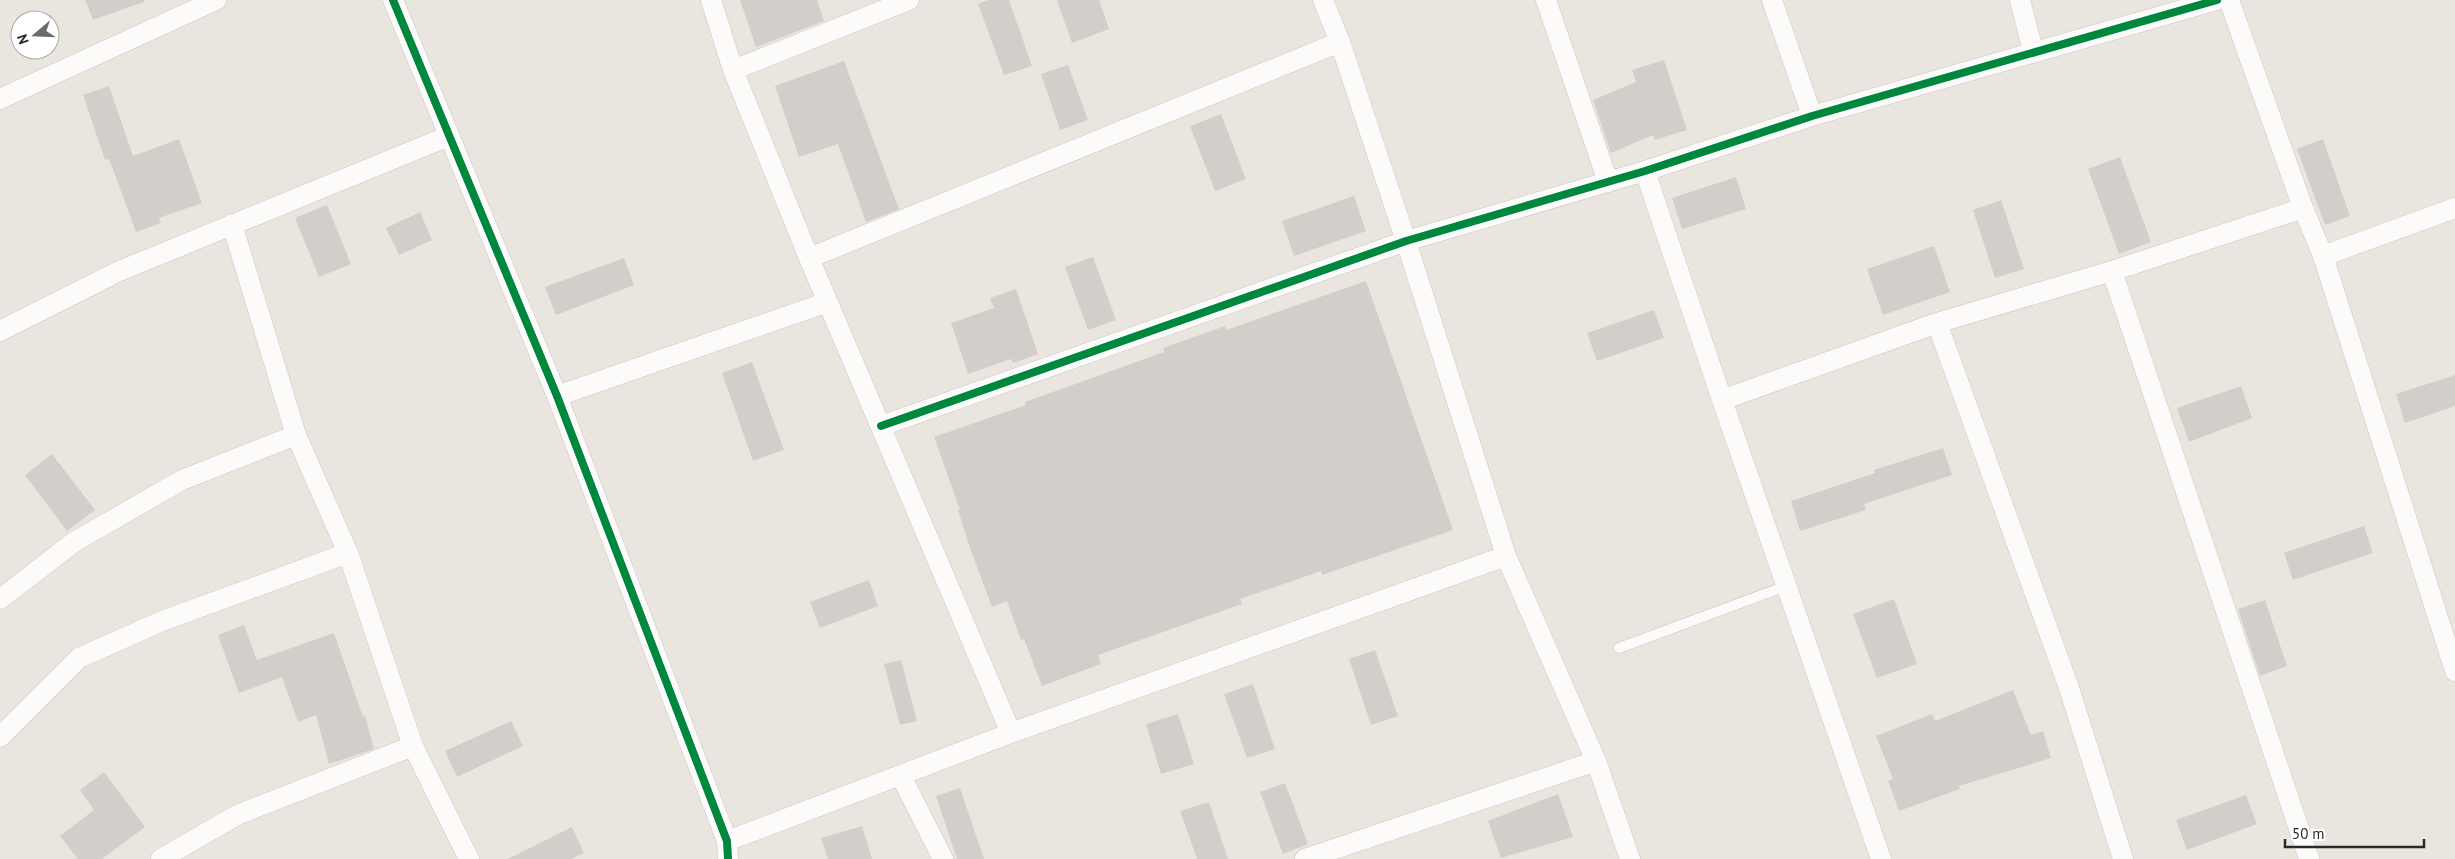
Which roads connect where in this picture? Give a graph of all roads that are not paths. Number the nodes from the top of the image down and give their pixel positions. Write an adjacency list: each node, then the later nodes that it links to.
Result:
1 (216, 0): 14 (street)
2 (711, 0): 13 (street)
3 (909, 0): 13 (street)
4 (1323, 0): 11 (street)
5 (1546, 0): 18 (street)
6 (1772, 0): 15 (street)
7 (2020, 0): 12 (street)
8 (2217, 0): 12 (street)
9 (2230, 0): 19 (street)
10 (398, 1): 16 (street)
11 (1340, 42): 22 (street); 24 (street)
12 (2034, 51): 15 (street)
13 (733, 70): 24 (street)
14 (0, 99)
15 (1812, 116): 17 (street)
16 (449, 136): 21 (street); 29 (street)
17 (1645, 171): 18 (street); 30 (street)
18 (1608, 182): 22 (street)
19 (2303, 208): 23 (street); 25 (street)
20 (2455, 208): 23 (street)
21 (232, 224): 28 (street); 32 (street)
22 (1406, 241): 31 (street); 34 (street)
23 (2323, 256): 38 (street)
24 (810, 258): 26 (street)
25 (2112, 271): 27 (street); 52 (street)
26 (828, 302): 29 (street); 31 (street)
27 (1937, 323): 30 (street); 51 (street)
28 (0, 331)
29 (557, 396): 44 (street)
30 (1722, 400): 35 (street)
31 (881, 426): 39 (street)
32 (296, 435): 33 (street); 36 (street)
33 (348, 553): 40 (street); 41 (street)
34 (1506, 556): 39 (street); 42 (street)
35 (1786, 586): 37 (lane); 50 (street)
36 (0, 599)
37 (1619, 648)
38 (2455, 671)
39 (1010, 733): 43 (street)
40 (0, 737)
41 (412, 746): 45 (street); 46 (street)
42 (1596, 761): 48 (street); 49 (street)
43 (901, 776): 44 (street); 47 (street)
44 (728, 850)
45 (161, 859)
46 (469, 859)
47 (943, 859)
48 (1305, 859)
49 (1630, 859)
50 (1881, 859)
51 (2123, 859)
52 (2309, 859)

